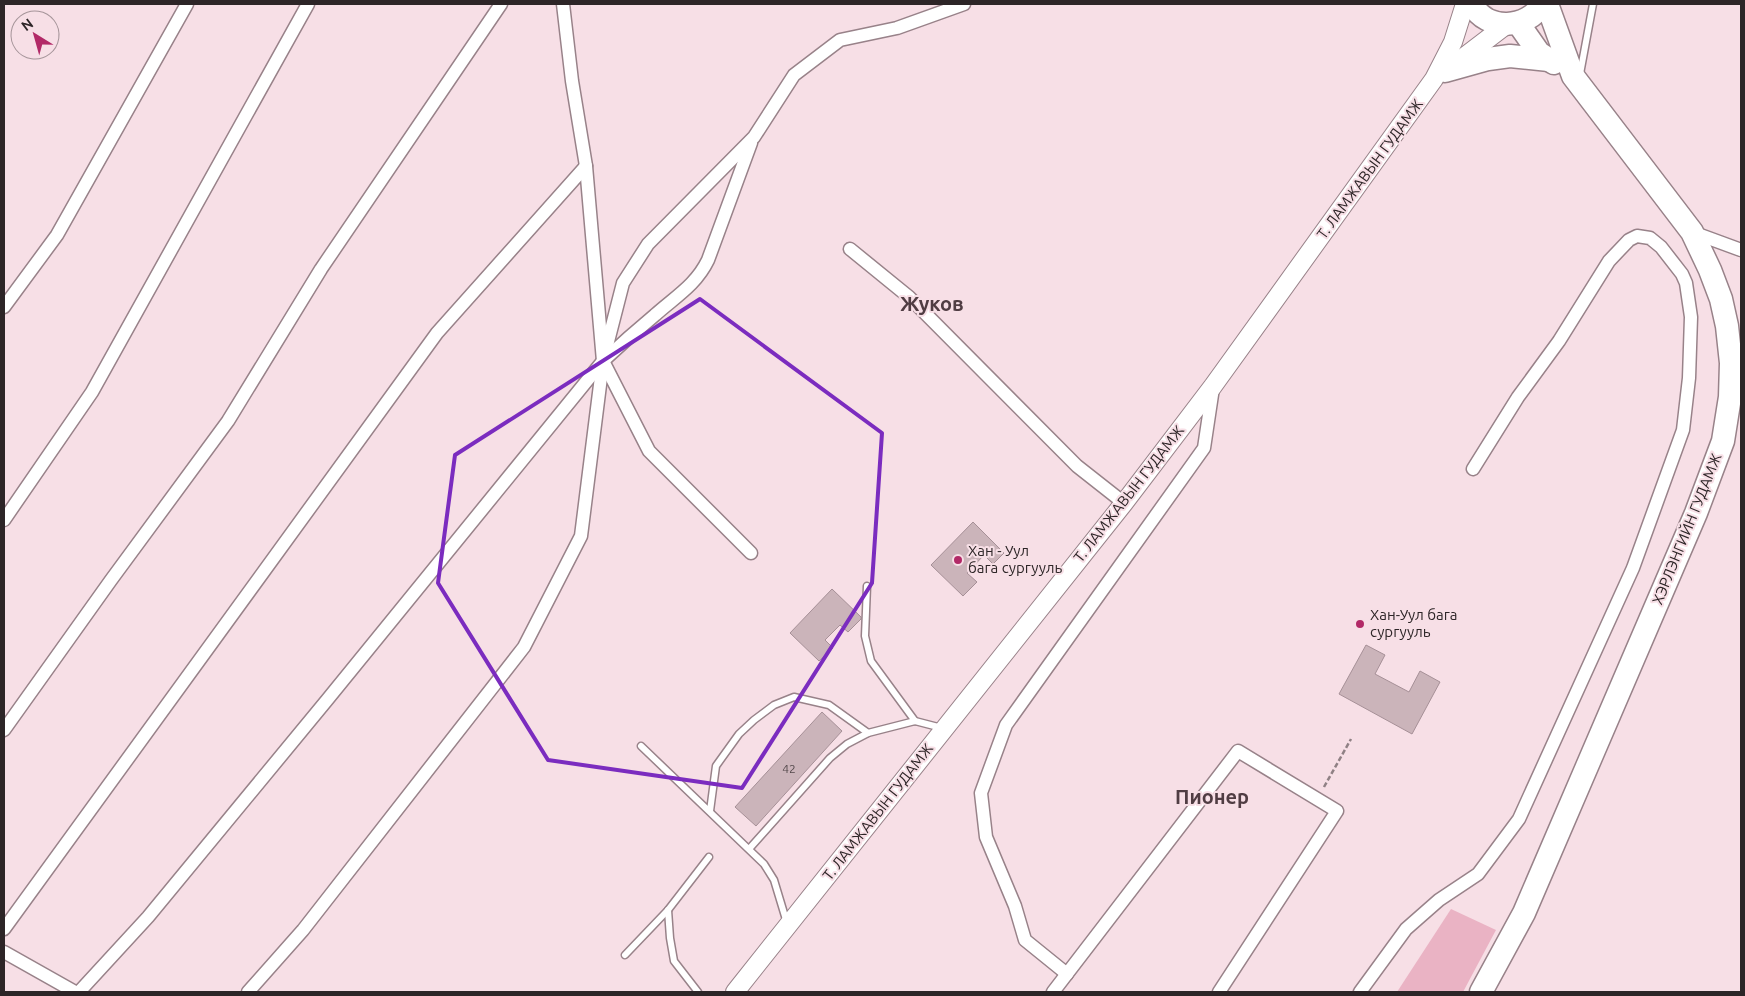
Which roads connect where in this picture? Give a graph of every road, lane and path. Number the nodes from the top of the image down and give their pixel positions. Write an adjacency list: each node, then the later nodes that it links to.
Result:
1 (187, 4): 19 (street)
2 (308, 4): 24 (street)
3 (501, 4): 29 (street)
4 (563, 4): 15 (street)
5 (964, 4): 14 (street)
6 (1465, 4): 12 (street, Т. ЛАМЖАВЫН ГУДАМЖ)
7 (1472, 4): 10 (highway)
8 (1545, 4): 10 (highway); 13 (highway, ХЭРЛЭНГИЙН ГУДАМЖ)
9 (1593, 4): 13 (lane)
10 (1512, 24): 11 (highway, ХЭРЛЭНГИЙН ГУДАМЖ); 12 (street, Т. ЛАМЖАВЫН ГУДАМЖ)
11 (1549, 60): 12 (highway); 13 (highway, ХЭРЛЭНГИЙН ГУДАМЖ)
12 (1439, 75): 21 (street, Т. ЛАМЖАВЫН ГУДАМЖ)
13 (1576, 79): 16 (highway, ХЭРЛЭНГИЙН ГУДАМЖ)
14 (754, 137): 20 (street); 20 (street)
15 (586, 166): 20 (street); 39 (street)
16 (1692, 232): 18 (street); 50 (highway, ХЭРЛЭНГИЙН ГУДАМЖ)
17 (850, 249): 23 (street)
18 (1741, 250)
19 (4, 307)
20 (603, 361): 25 (street); 43 (street); 44 (street)
21 (1213, 386): 23 (street, Т. ЛАМЖАВЫН ГУДАМЖ); 42 (street)
22 (1473, 468): 49 (street)
23 (1124, 503): 28 (street, Т. ЛАМЖАВЫН ГУДАМЖ)
24 (4, 520)
25 (751, 553)
26 (868, 586): 27 (lane)
27 (915, 721): 28 (lane); 30 (lane)
28 (945, 728): 38 (street, Т. ЛАМЖАВЫН ГУДАМЖ)
29 (4, 730)
30 (868, 733): 34 (lane); 35 (lane)
31 (1351, 740): 33 (path)
32 (641, 746): 34 (lane)
33 (1318, 800): 42 (street); 48 (street)
34 (710, 812): 35 (lane)
35 (749, 850): 38 (lane)
36 (709, 857): 37 (lane)
37 (668, 910): 41 (lane); 45 (lane)
38 (788, 926): 46 (street, Т. ЛАМЖАВЫН ГУДАМЖ)
39 (4, 929)
40 (4, 952): 43 (street)
41 (625, 955)
42 (1067, 974): 47 (street)
43 (77, 992)
44 (248, 992)
45 (698, 992)
46 (735, 992)
47 (1053, 992)
48 (1219, 992)
49 (1360, 992)
50 (1481, 992)

